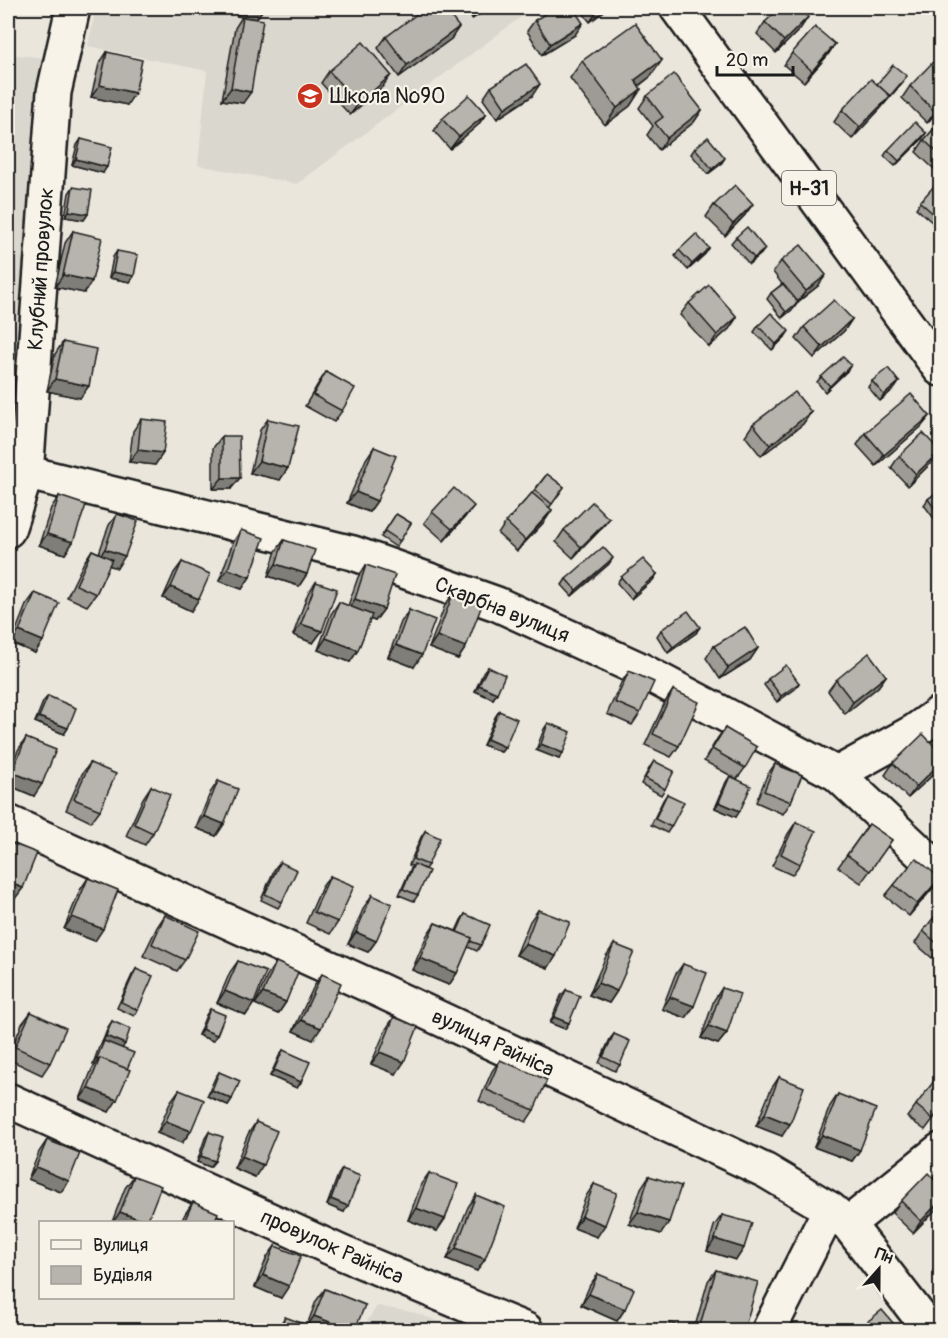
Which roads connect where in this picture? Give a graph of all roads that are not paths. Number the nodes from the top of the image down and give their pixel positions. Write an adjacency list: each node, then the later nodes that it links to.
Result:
1 (73, 8): 4 (street, Клубний провулок)
2 (677, 8): 3 (street, Н-31)
3 (940, 369)
4 (17, 471): 5 (street, Клубний провулок); 7 (street, Скарбна вулиця)
5 (8, 530)
6 (940, 713): 7 (street)
7 (837, 774): 9 (street, Скарбна вулиця)
8 (8, 822): 12 (street, вулиця Райніса)
9 (940, 871)
10 (8, 1100): 13 (street, провулок Райніса)
11 (940, 1150): 12 (street)
12 (839, 1217): 14 (street); 15 (street, вулиця Райніса)
13 (526, 1330)
14 (769, 1330)
15 (930, 1330)

